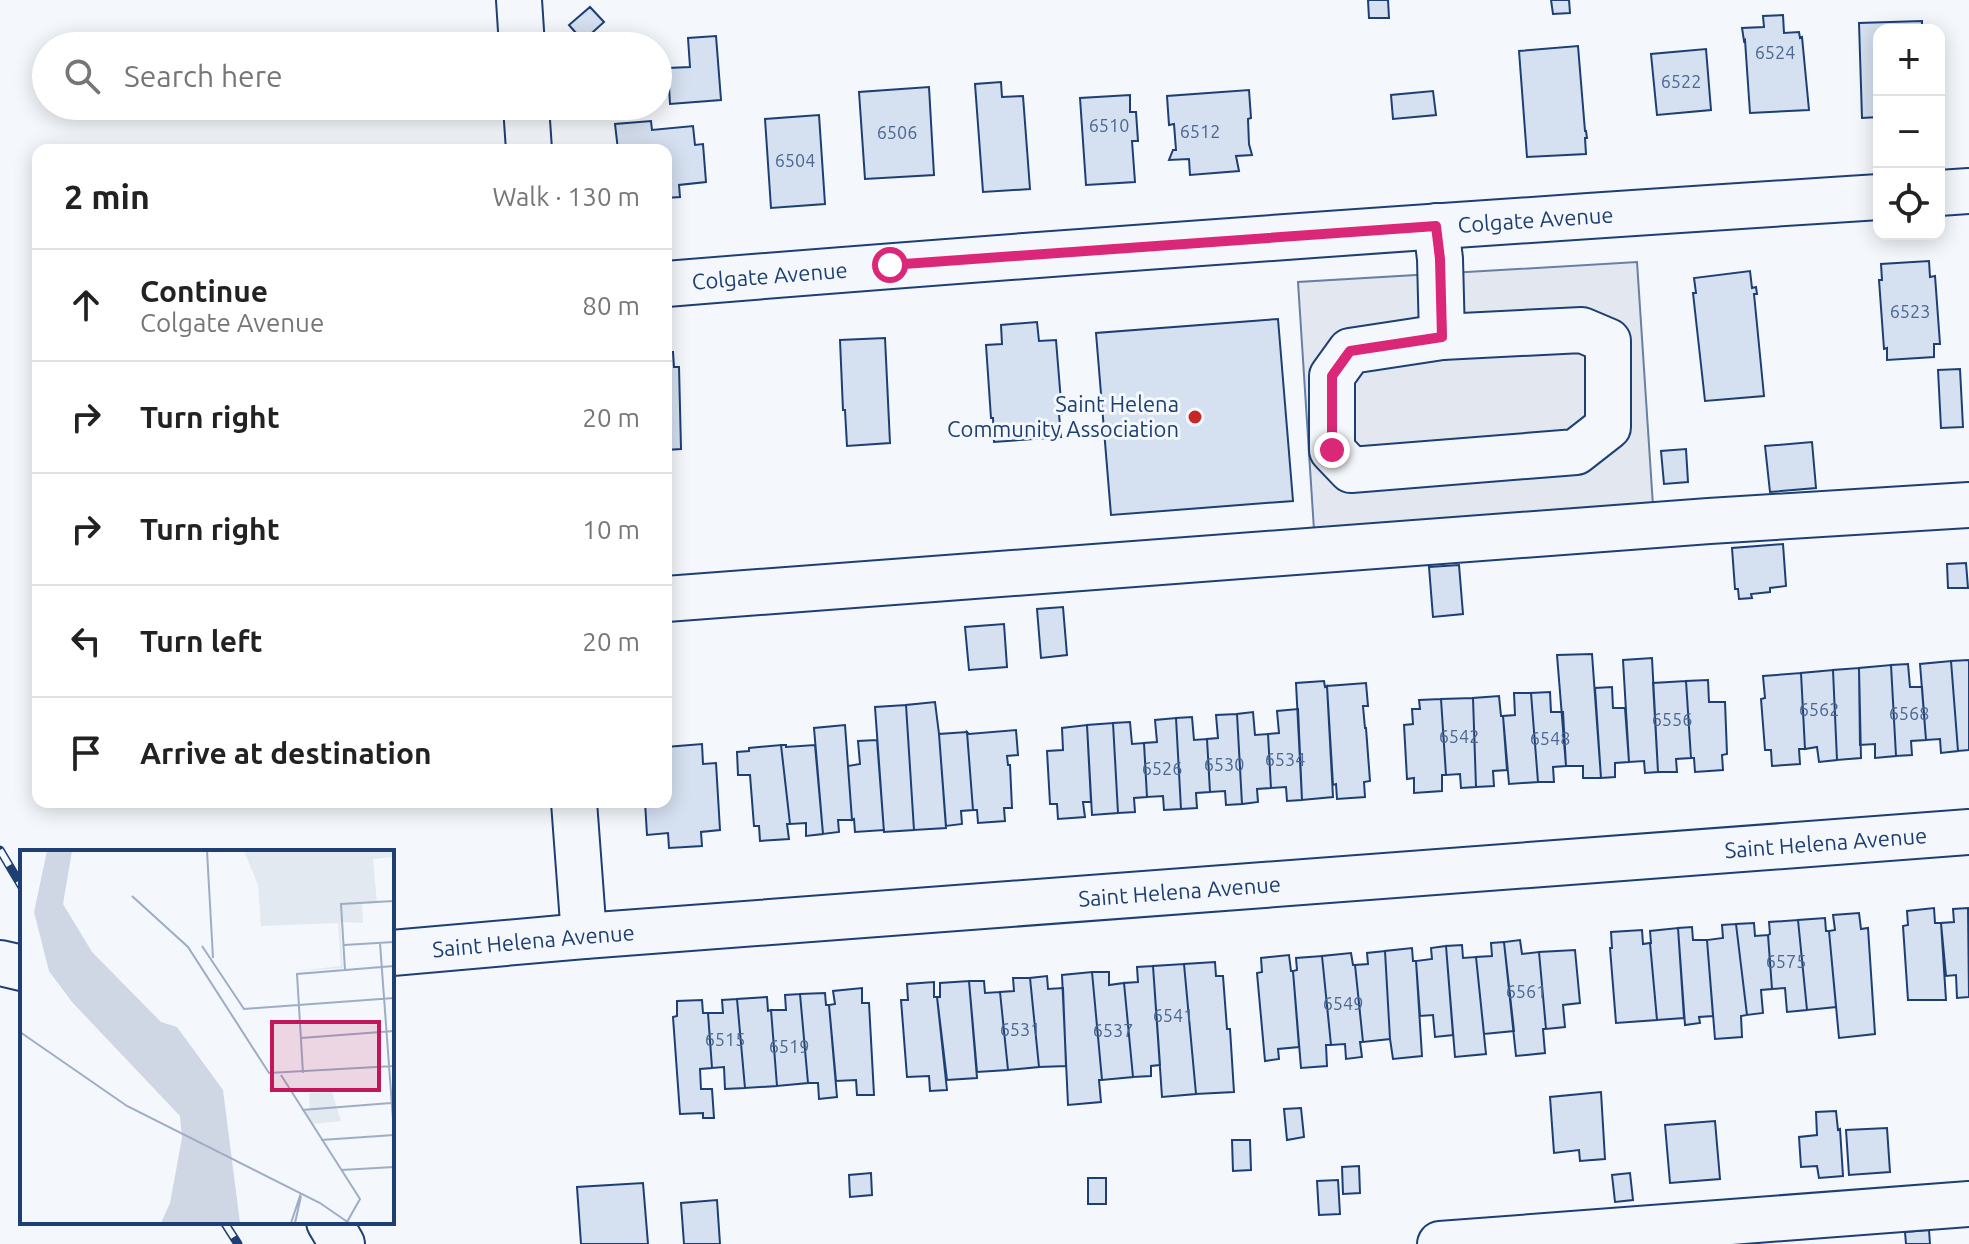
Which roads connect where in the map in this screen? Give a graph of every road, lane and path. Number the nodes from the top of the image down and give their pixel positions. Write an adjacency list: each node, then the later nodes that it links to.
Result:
1 (519, 0): 2 (street)
2 (521, 32)
3 (527, 120): 4 (street)
4 (529, 144)
5 (1969, 191): 6 (street)
6 (1945, 193)
7 (1873, 197): 8 (street, Colgate Avenue)
8 (1436, 226): 9 (street, Colgate Avenue); 10 (street)
9 (672, 284)
10 (1442, 337): 10 (street)
11 (1969, 505): 12 (street)
12 (672, 599)
13 (574, 808): 15 (street)
14 (1969, 832): 15 (street, Saint Helena Avenue)
15 (584, 936): 16 (street, Saint Helena Avenue)
16 (394, 953)
17 (0, 963): 18 (street)
18 (20, 968)
19 (1969, 1204): 22 (street)
20 (330, 1224): 21 (street)
21 (342, 1244)
22 (1440, 1244)

